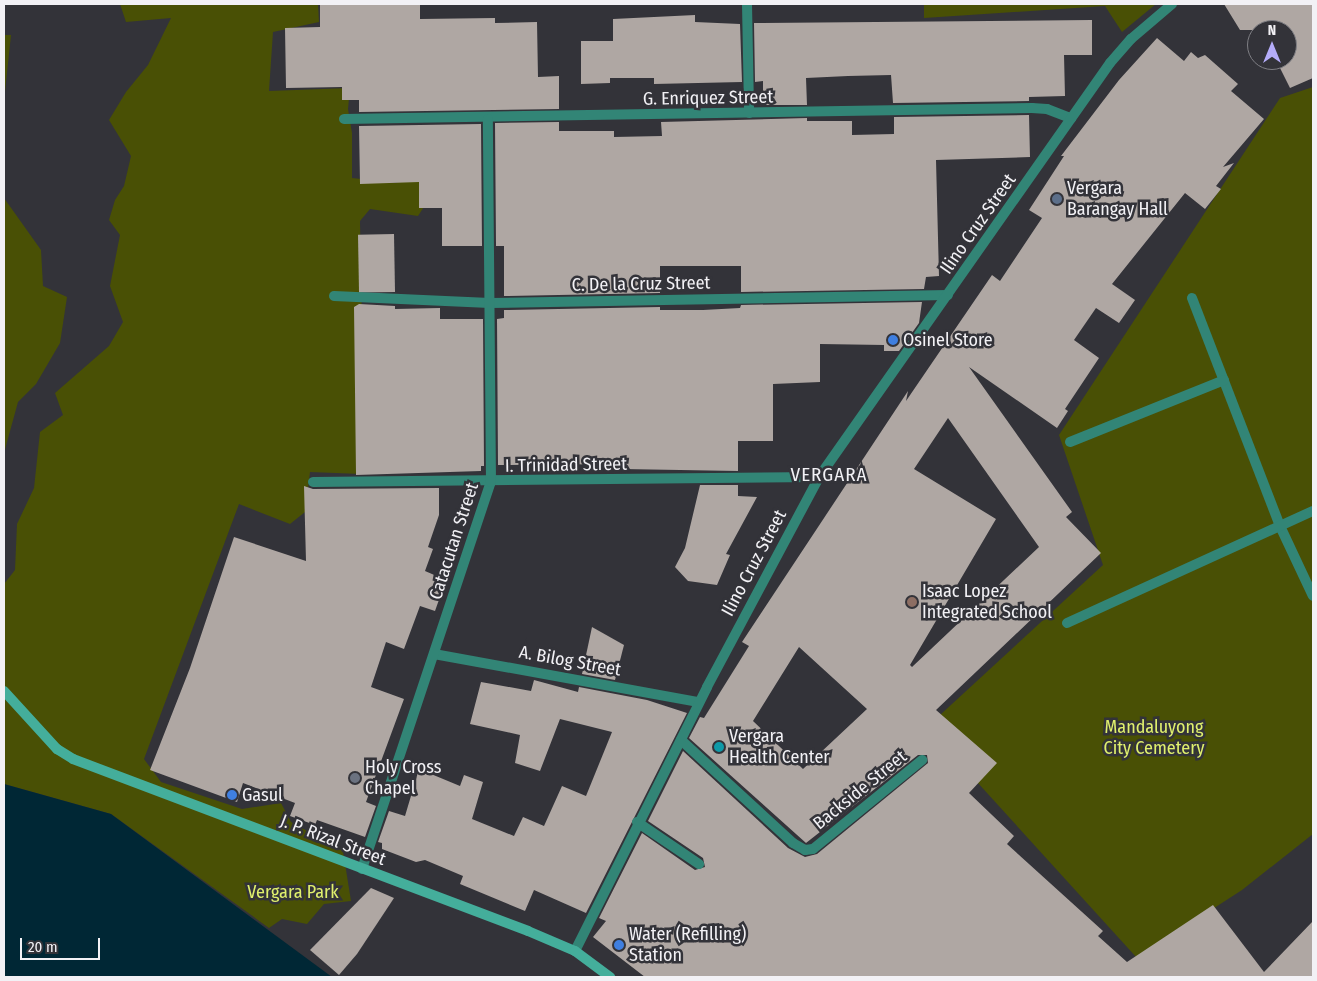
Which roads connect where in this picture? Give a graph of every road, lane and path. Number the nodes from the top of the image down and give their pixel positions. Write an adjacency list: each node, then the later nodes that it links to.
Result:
1 (747, 4): 3 (street)
2 (1172, 4): 4 (street, Ilino Cruz Street)
3 (749, 114): 4 (street, G. Enriquez Street); 6 (street, G. Enriquez Street)
4 (1071, 118): 7 (street, Ilino Cruz Street)
5 (344, 119): 6 (street, G. Enriquez Street)
6 (488, 119): 10 (street, Catacutan Street)
7 (948, 295): 10 (street, C. De la Cruz Street); 13 (street, Ilino Cruz Street)
8 (334, 296): 10 (street, C. De la Cruz Street)
9 (1192, 298): 11 (street)
10 (490, 303): 15 (street, Catacutan Street)
11 (1224, 380): 12 (street); 17 (street)
12 (1070, 442)
13 (819, 477): 15 (street, I. Trinidad Street); 22 (street, Ilino Cruz Street)
14 (313, 482): 15 (street, I. Trinidad Street)
15 (491, 482): 20 (street, Catacutan Street)
16 (1313, 511): 17 (street)
17 (1280, 526): 18 (street); 19 (street)
18 (1313, 596)
19 (1067, 623)
20 (434, 654): 22 (street, A. Bilog Street); 27 (street, Catacutan Street)
21 (4, 692): 27 (street, J. P. Rizal Street)
22 (699, 702): 23 (street, Ilino Cruz Street)
23 (681, 740): 24 (street, Backside Street); 25 (street, Ilino Cruz Street)
24 (922, 760)
25 (637, 822): 26 (street); 28 (street, Ilino Cruz Street)
26 (699, 864)
27 (362, 869): 28 (street, J. P. Rizal Street)
28 (574, 951): 29 (street, J. P. Rizal Street)
29 (610, 977)

